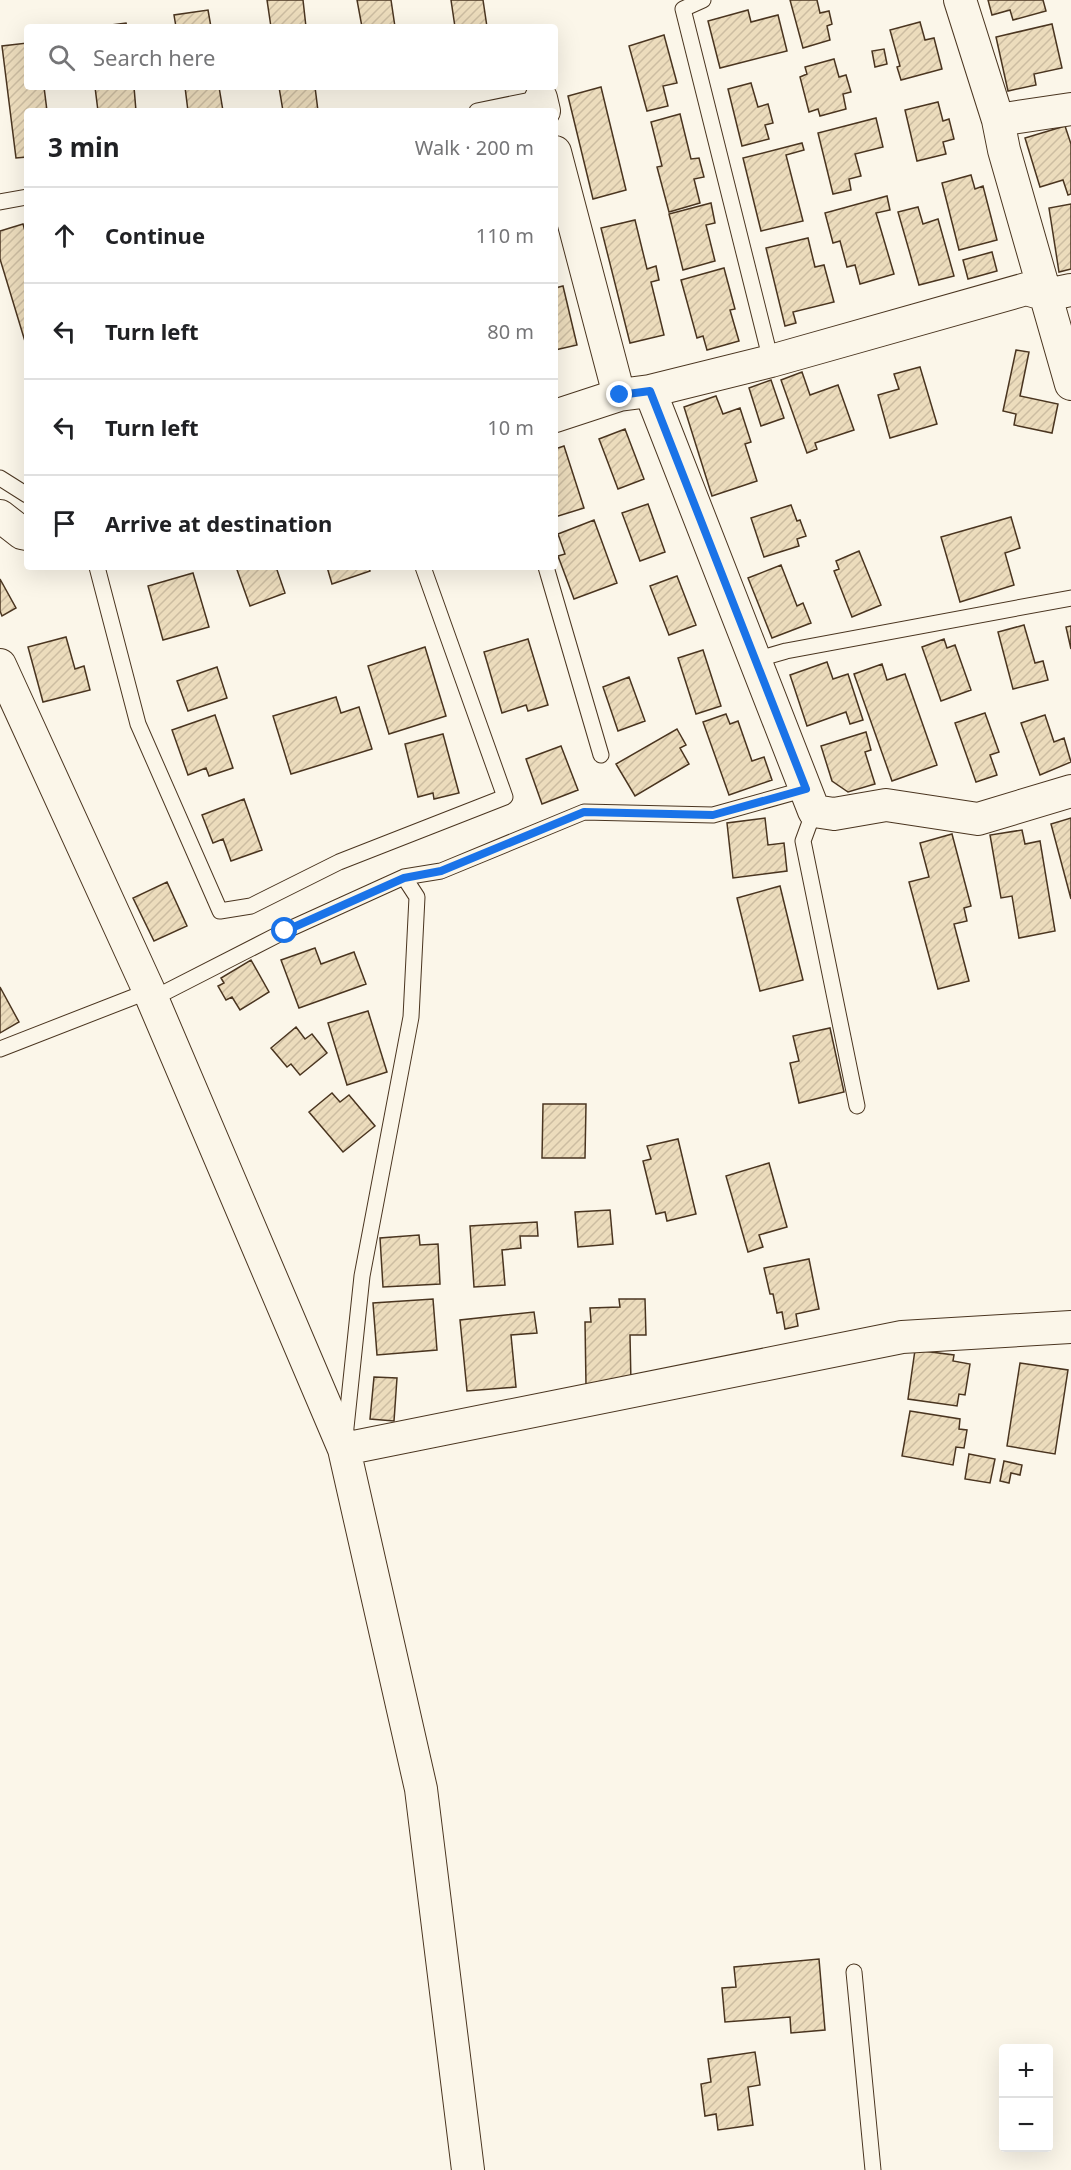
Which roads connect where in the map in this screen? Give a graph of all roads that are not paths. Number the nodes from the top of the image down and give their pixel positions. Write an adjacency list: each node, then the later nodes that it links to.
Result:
1 (704, 0): 11 (lane)
2 (960, 0): 6 (street)
3 (542, 105): 4 (lane)
4 (510, 108)
5 (1071, 109): 6 (street)
6 (998, 120): 10 (street)
7 (558, 164): 14 (street)
8 (24, 198): 9 (lane)
9 (0, 202)
10 (1059, 292): 11 (street); 12 (street)
11 (771, 361): 13 (street)
12 (1071, 384)
13 (650, 391): 14 (street); 24 (street)
14 (620, 395): 15 (street)
15 (558, 415)
16 (0, 478): 17 (lane)
17 (24, 493)
18 (0, 516): 19 (street)
19 (24, 533)
20 (98, 570): 21 (lane)
21 (424, 570)
22 (547, 570): 26 (lane)
23 (1071, 598): 24 (lane)
24 (755, 660): 28 (street)
25 (0, 665): 30 (street)
26 (601, 755)
27 (1071, 791): 28 (street)
28 (810, 800): 29 (lane); 32 (lane)
29 (404, 878): 30 (lane); 34 (lane)
30 (151, 995): 31 (lane); 34 (street)
31 (0, 1049)
32 (857, 1106)
33 (1071, 1327): 34 (street)
34 (344, 1449): 36 (street)
35 (854, 1972): 37 (lane)
36 (468, 2170)
37 (873, 2170)

